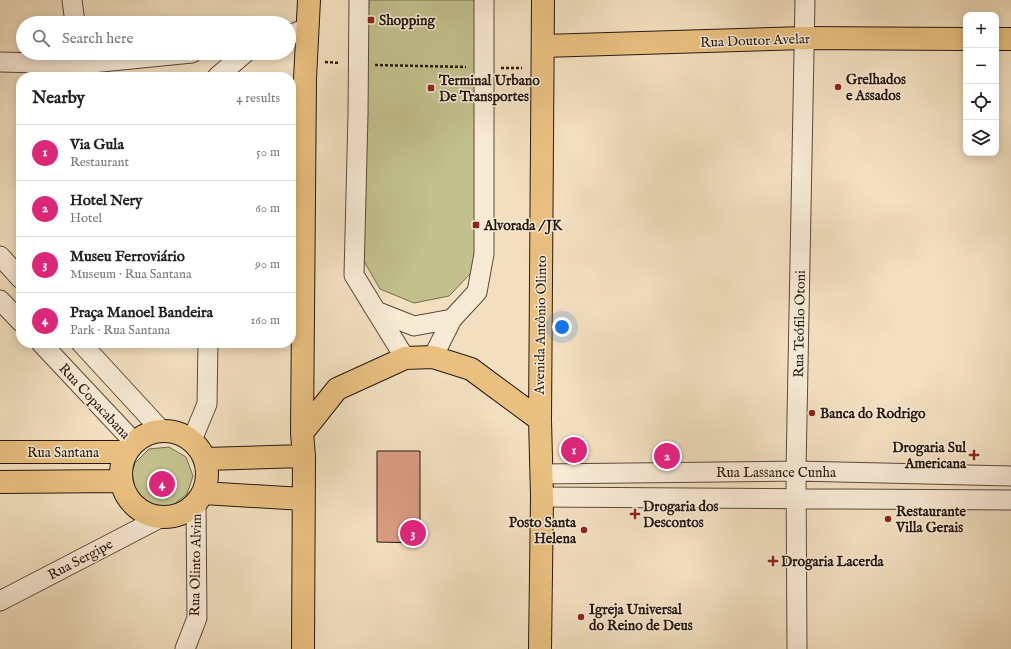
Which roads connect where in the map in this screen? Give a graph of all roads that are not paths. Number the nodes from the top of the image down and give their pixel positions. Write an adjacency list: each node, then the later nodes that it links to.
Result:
1 (72, 0): 7 (street)
2 (309, 0): 8 (main road)
3 (359, 0): 21 (street)
4 (484, 0): 23 (street)
5 (543, 0): 13 (main road, Avenida Antônio Olinto)
6 (805, 0): 9 (street, Rua Teófilo Otoni)
7 (74, 16)
8 (298, 31): 31 (main road)
9 (805, 38): 10 (main road, Rua Doutor Avelar); 13 (main road, Rua Doutor Avelar); 37 (street, Rua Teófilo Otoni)
10 (963, 39)
11 (999, 39): 12 (main road)
12 (1011, 39)
13 (543, 46): 29 (main road, Avenida Antônio Olinto)
14 (40, 60): 16 (street)
15 (237, 60): 17 (street)
16 (0, 62)
17 (223, 72)
18 (0, 256): 19 (street)
19 (16, 274)
20 (0, 300): 22 (street)
21 (376, 311): 23 (street); 28 (street)
22 (16, 317)
23 (452, 319): 27 (street)
24 (45, 348): 33 (street, Rua Copacabana)
25 (86, 348): 30 (street, Rua Copacabana)
26 (208, 348): 32 (street)
27 (432, 357): 28 (main road); 29 (main road)
28 (405, 358): 31 (main road)
29 (540, 420): 38 (main road, Avenida Antônio Olinto)
30 (162, 431): 32 (main road, Rua Santana); 33 (main road, Rua Santana)
31 (302, 433): 35 (main road)
32 (192, 440): 36 (main road, Rua Santana)
33 (130, 447): 34 (main road, Rua Santana); 40 (main road)
34 (0, 452)
35 (304, 456): 36 (main road); 44 (main road)
36 (205, 459): 43 (main road, Rua Santana)
37 (796, 471): 38 (street, Rua Lassance Cunha); 39 (street, Rua Lassance Cunha); 45 (street, Rua Teófilo Otoni)
38 (542, 474): 42 (main road, Avenida Antônio Olinto)
39 (1011, 476)
40 (121, 481): 41 (main road, Rua Santana); 47 (main road)
41 (0, 482)
42 (542, 498): 45 (street, Rua Lassance Cunha); 49 (main road, Avenida Antônio Olinto)
43 (200, 499): 44 (main road); 47 (main road); 50 (street, Rua Olinto Alvim)
44 (303, 499): 51 (main road)
45 (796, 499): 46 (street, Rua Lassance Cunha); 54 (street, Rua Teófilo Otoni)
46 (1011, 500)
47 (160, 518): 48 (street, Rua Sergipe)
48 (0, 601)
49 (540, 627): 52 (main road); 53 (main road, Avenida Antônio Olinto)
50 (185, 649)
51 (303, 649)
52 (530, 649)
53 (540, 649)
54 (797, 649)

